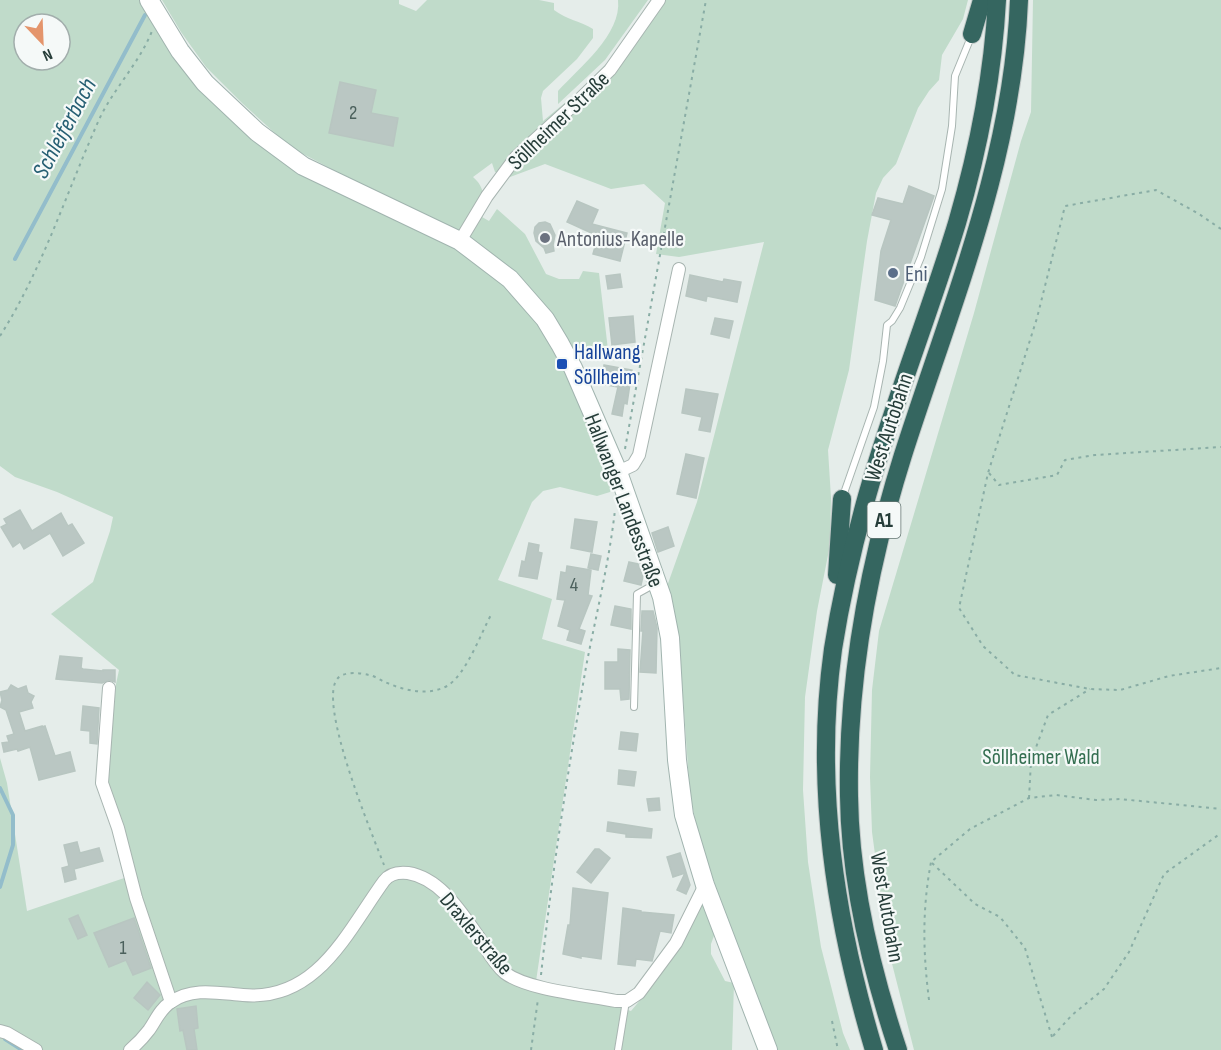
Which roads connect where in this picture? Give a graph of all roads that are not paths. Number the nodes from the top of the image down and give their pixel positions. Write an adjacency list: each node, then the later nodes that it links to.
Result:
1 (149, 0): 7 (street, Hallwanger Landesstraße)
2 (659, 0): 7 (street, Söllheimer Straße)
3 (982, 0): 6 (highway)
4 (997, 0): 12 (highway, West Autobahn / A1)
5 (1019, 0): 24 (highway, West Autobahn / A1)
6 (972, 34): 10 (lane)
7 (460, 241): 9 (street, Hallwanger Landesstraße)
8 (679, 268): 9 (street)
9 (618, 472): 11 (street, Hallwanger Landesstraße)
10 (842, 499): 12 (highway)
11 (657, 583): 14 (lane); 15 (street, Hallwanger Landesstraße)
12 (843, 592): 23 (highway, West Autobahn / A1)
13 (109, 688): 17 (street)
14 (634, 707)
15 (705, 885): 16 (street); 22 (street, Hallwanger Landesstraße)
16 (626, 1001): 17 (street, Draxlerstraße); 21 (lane)
17 (171, 1002): 20 (street)
18 (4, 1032): 19 (street)
19 (36, 1050)
20 (130, 1050)
21 (618, 1050)
22 (768, 1050)
23 (874, 1050)
24 (898, 1050)

